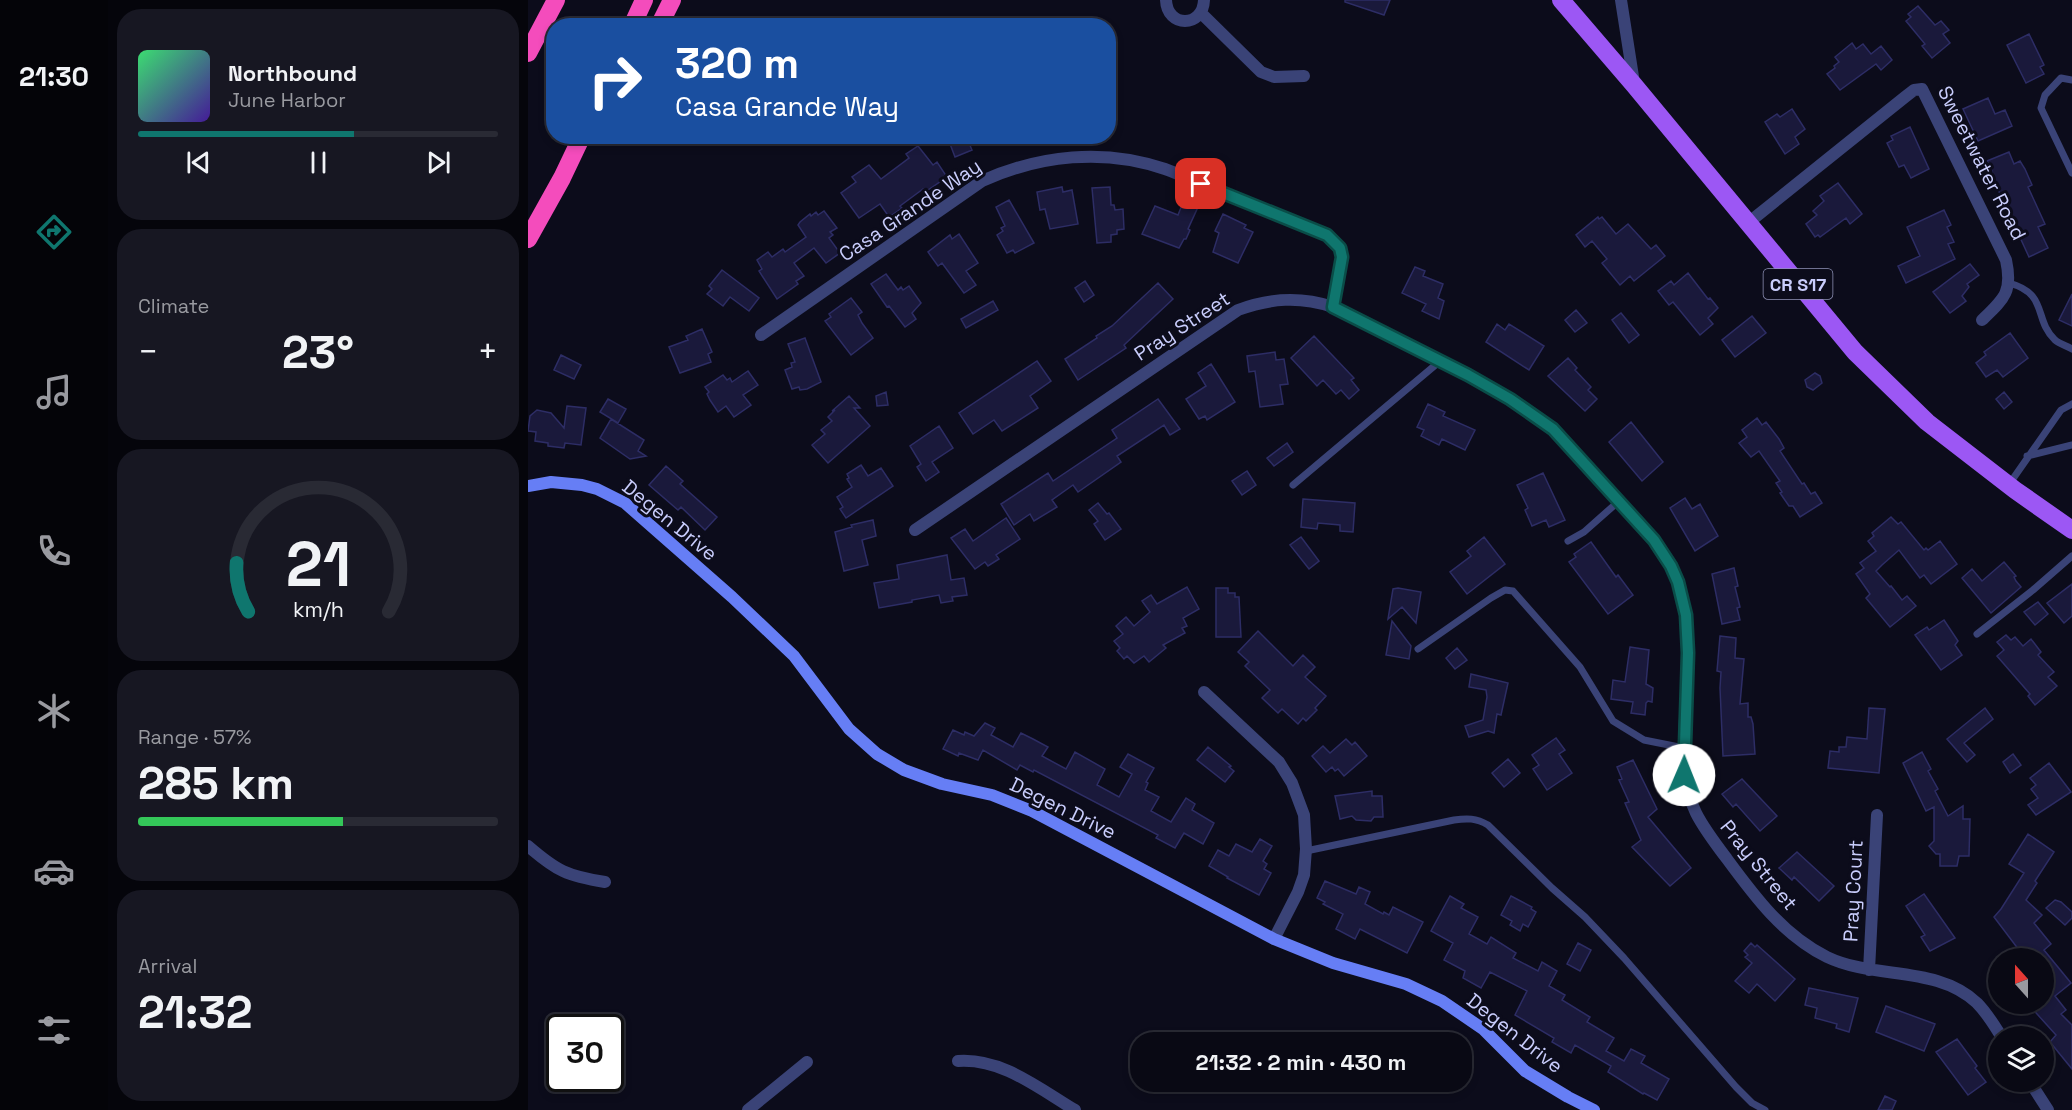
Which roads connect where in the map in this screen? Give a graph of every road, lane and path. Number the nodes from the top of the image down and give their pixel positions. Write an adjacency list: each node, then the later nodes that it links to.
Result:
1 (556, 0): 9 (highway)
2 (644, 0): 10 (highway)
3 (672, 0): 11 (highway)
4 (1166, 0): 8 (street)
5 (1204, 0): 8 (street)
6 (1561, 0): 16 (main road, CR S17)
7 (1621, 0): 16 (street)
8 (1201, 13): 14 (street)
9 (546, 18)
10 (636, 18)
11 (662, 18)
12 (546, 19): 13 (highway)
13 (528, 53)
14 (1304, 76)
15 (2072, 80): 19 (lane)
16 (1634, 85): 21 (main road, CR S17)
17 (578, 144): 20 (highway)
18 (585, 144): 20 (highway)
19 (2072, 173)
20 (562, 178): 22 (highway)
21 (1748, 223): 23 (street, Sweetwater Road); 33 (main road, CR S17)
22 (528, 239)
23 (2009, 284): 25 (street); 27 (lane)
24 (1333, 307): 26 (street, Casa Grande Way); 28 (street, Pray Street); 36 (street, Pray Street)
25 (1982, 320)
26 (761, 335)
27 (2072, 349)
28 (1439, 362): 32 (lane); 35 (street, Pray Street)
29 (2071, 403): 31 (lane)
30 (2072, 445): 31 (lane)
31 (2027, 456): 33 (lane)
32 (1293, 485)
33 (2008, 485): 37 (main road, CR S17)
34 (528, 486): 48 (street, Degen Drive)
35 (1619, 501): 38 (lane); 43 (street, Pray Street)
36 (915, 530)
37 (2072, 530)
38 (1568, 540)
39 (2072, 556): 40 (lane)
40 (1977, 634)
41 (1418, 649): 43 (lane)
42 (1204, 692): 46 (street)
43 (1684, 748): 49 (street, Pray Street)
44 (1877, 814): 49 (street, Pray Court)
45 (528, 846): 47 (street)
46 (1306, 851): 48 (street); 57 (lane)
47 (605, 882)
48 (1274, 939): 56 (street, Degen Drive)
49 (1869, 970): 50 (street, Pray Street)
50 (1994, 1026)
51 (957, 1061): 55 (street)
52 (807, 1062): 54 (street)
53 (2036, 1092): 58 (street)
54 (748, 1110)
55 (1075, 1110)
56 (1594, 1110)
57 (1765, 1110)
58 (2048, 1110)

